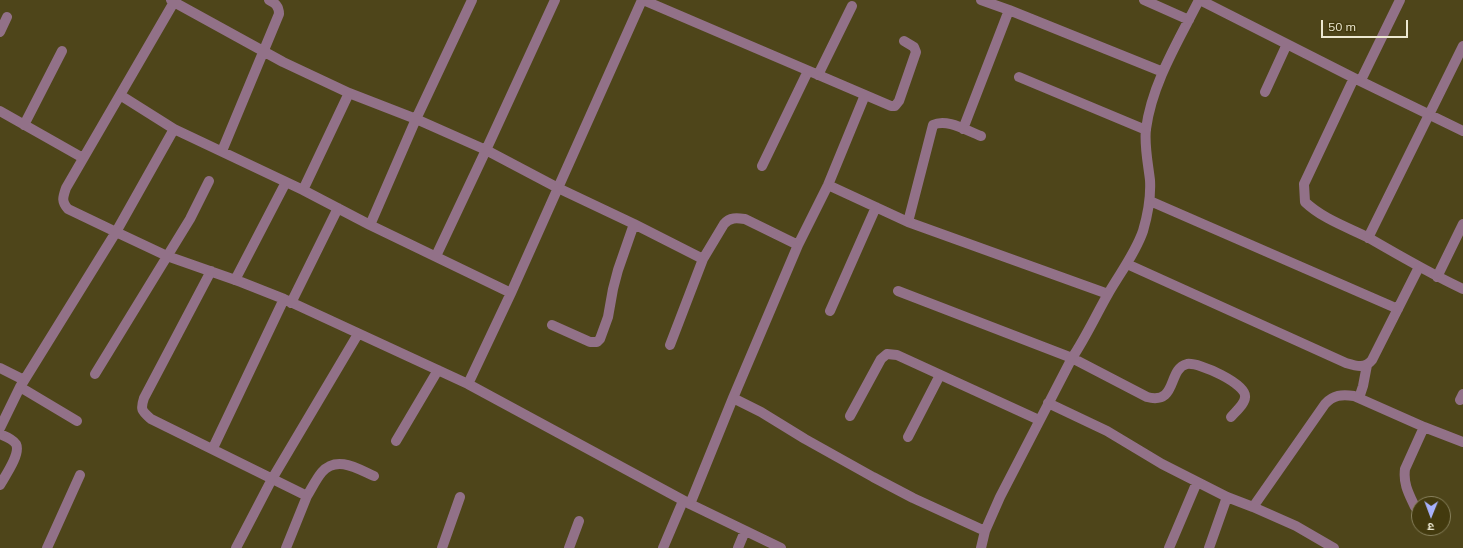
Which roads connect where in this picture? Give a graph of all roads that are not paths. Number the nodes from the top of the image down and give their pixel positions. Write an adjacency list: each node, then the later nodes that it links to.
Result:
1 (173, 0): 19 (street); 27 (street)
2 (269, 0): 19 (street)
3 (472, 0): 31 (street)
4 (554, 0): 38 (street)
5 (643, 0): 20 (street); 45 (street)
6 (980, 0): 11 (street)
7 (1144, 0): 13 (street)
8 (1199, 0): 13 (street); 16 (street)
9 (1400, 0): 24 (street)
10 (852, 6): 22 (street)
11 (1008, 10): 21 (street); 34 (street)
12 (7, 17): 14 (street)
13 (1189, 20): 21 (street)
14 (0, 32)
15 (904, 41): 28 (street)
16 (1287, 44): 24 (street); 25 (street)
17 (1463, 46): 30 (street)
18 (62, 51): 32 (street)
19 (264, 52): 26 (street); 39 (street)
20 (808, 71): 22 (street); 41 (street)
21 (1163, 72): 35 (street)
22 (818, 75): 28 (street)
23 (1019, 77): 35 (street)
24 (1358, 79): 30 (street); 55 (street)
25 (1265, 92)
26 (349, 93): 31 (street); 46 (street)
27 (120, 95): 33 (street); 40 (street)
28 (865, 95): 44 (street)
29 (0, 111): 32 (street)
30 (1429, 113): 36 (street); 55 (street)
31 (416, 119): 38 (street); 53 (street)
32 (24, 125): 40 (street)
33 (174, 129): 39 (street); 54 (street)
34 (962, 129): 37 (street); 50 (street)
35 (1146, 130): 47 (street)
36 (1463, 131)
37 (981, 136)
38 (486, 150): 45 (street); 58 (street)
39 (222, 151): 43 (street)
40 (83, 158): 54 (street)
41 (762, 166)
42 (209, 181): 57 (street)
43 (286, 182): 46 (street); 64 (street)
44 (828, 185): 48 (street); 56 (street)
45 (558, 188): 51 (street); 67 (street)
46 (303, 190): 49 (street)
47 (1150, 201): 60 (street); 70 (street)
48 (876, 207): 50 (street); 71 (street)
49 (338, 208): 53 (street); 69 (street)
50 (908, 222): 68 (street)
51 (634, 224): 59 (street); 72 (street)
52 (1463, 224): 63 (street)
53 (370, 225): 58 (street)
54 (116, 232): 57 (street); 81 (street)
55 (1368, 238): 61 (street)
56 (798, 245): 59 (street); 83 (street)
57 (167, 256): 62 (street); 79 (street)
58 (436, 256): 67 (street)
59 (703, 259): 74 (street)
60 (1127, 264): 68 (street); 76 (street)
61 (1419, 267): 63 (street); 70 (street)
62 (211, 271): 64 (street); 96 (street)
63 (1437, 277): 65 (street)
64 (235, 280): 69 (street)
65 (1463, 289)
66 (898, 291): 75 (street)
67 (511, 293): 82 (street)
68 (1108, 294): 75 (street)
69 (287, 301): 73 (street); 96 (street)
70 (1398, 309): 76 (street)
71 (830, 311)
72 (552, 325)
73 (358, 334): 78 (street); 99 (street)
74 (670, 345)
75 (1072, 358): 85 (street); 87 (street)
76 (1366, 365): 84 (street)
77 (0, 368): 81 (street)
78 (438, 370): 82 (street); 94 (street)
79 (95, 374)
80 (940, 375): 86 (street); 88 (street); 93 (street)
81 (22, 383): 89 (street); 91 (street)
82 (468, 384): 106 (street)
83 (733, 398): 106 (street); 110 (street)
84 (1359, 398): 90 (street); 107 (street)
85 (1048, 403): 88 (street); 100 (street)
86 (850, 416)
87 (1231, 417)
88 (1039, 420): 110 (street)
89 (77, 421)
90 (1424, 427): 95 (street); 105 (street)
91 (0, 428)
92 (0, 434): 101 (street)
93 (908, 437)
94 (396, 442)
95 (1463, 442)
96 (213, 448): 99 (street)
97 (80, 475): 111 (street)
98 (374, 476): 102 (street)
99 (272, 479): 102 (street); 112 (street)
100 (1197, 482): 104 (street); 120 (street)
101 (0, 485)
102 (307, 496): 113 (street)
103 (460, 497): 114 (street)
104 (1227, 497): 107 (street); 121 (street)
105 (1411, 498)
106 (686, 503): 109 (street); 116 (street)
107 (1253, 507): 122 (street)
108 (579, 521): 115 (street)
109 (745, 531): 117 (street); 118 (street)
110 (985, 531): 119 (street)
111 (47, 548)
112 (236, 548)
113 (286, 548)
114 (442, 548)
115 (569, 548)
116 (663, 548)
117 (738, 548)
118 (781, 548)
119 (981, 548)
120 (1169, 548)
121 (1209, 548)
122 (1334, 548)

